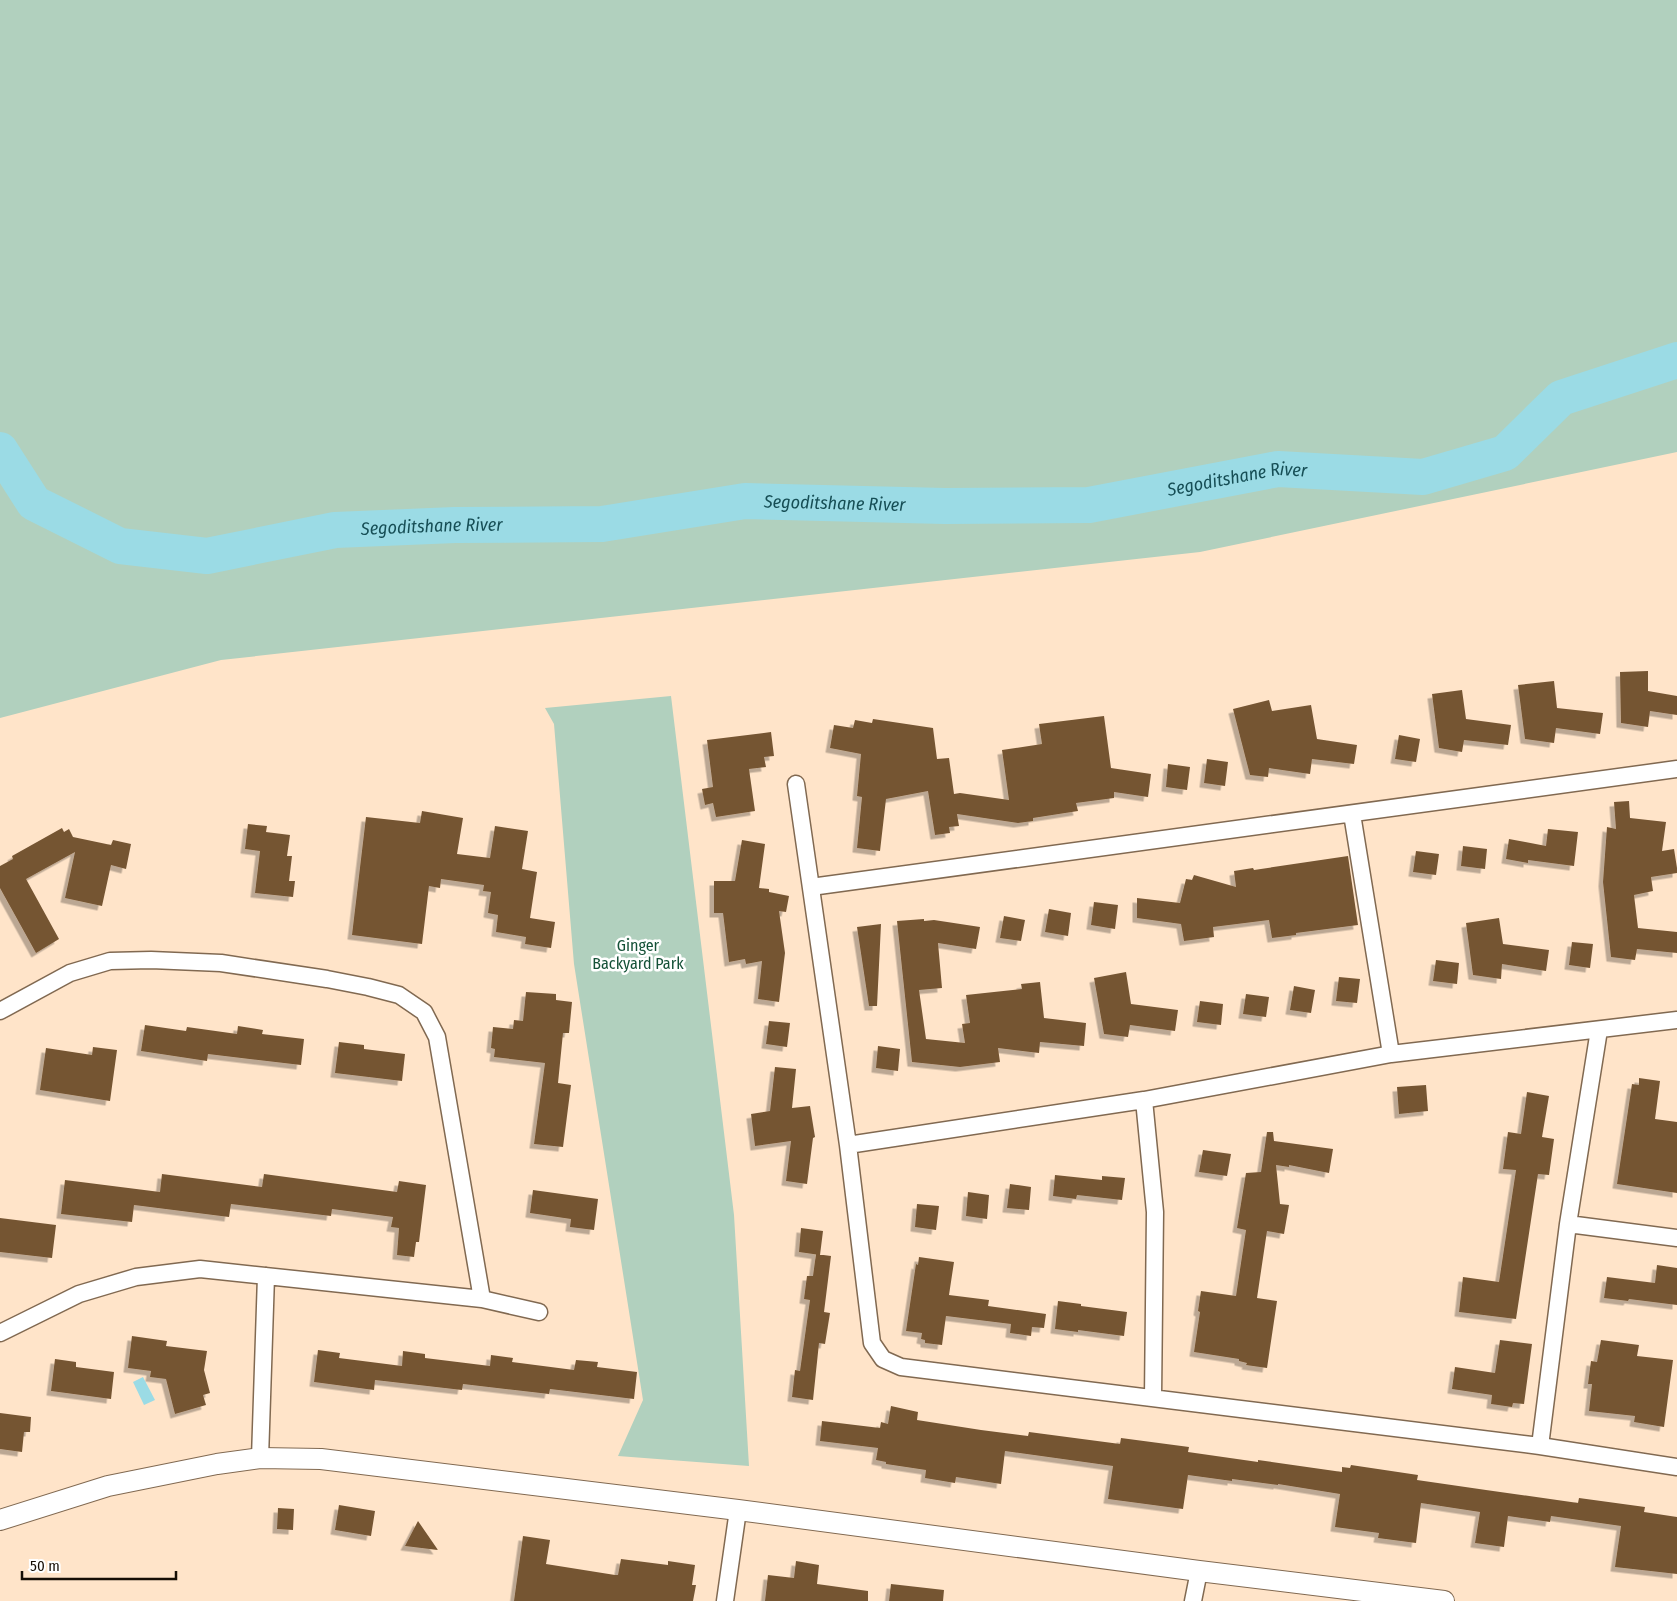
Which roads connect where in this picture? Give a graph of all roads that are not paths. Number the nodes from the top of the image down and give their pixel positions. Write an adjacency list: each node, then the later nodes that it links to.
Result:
1 (1677, 769): 3 (street)
2 (796, 784): 4 (street)
3 (1352, 814): 4 (street); 8 (street)
4 (811, 887): 10 (street)
5 (0, 1011): 14 (street)
6 (1677, 1020): 7 (street)
7 (1599, 1030): 8 (street); 11 (street)
8 (1391, 1054): 9 (street)
9 (1144, 1100): 10 (street); 17 (street)
10 (848, 1146): 17 (street)
11 (1568, 1224): 12 (street); 18 (street)
12 (1677, 1238)
13 (266, 1276): 14 (street); 16 (street); 19 (street)
14 (482, 1299): 15 (street)
15 (539, 1312)
16 (0, 1333)
17 (1153, 1398): 18 (street)
18 (1540, 1446): 20 (street)
19 (260, 1458): 21 (street); 22 (street)
20 (1677, 1467)
21 (738, 1510): 23 (street); 24 (street)
22 (0, 1520)
23 (1199, 1571): 25 (street); 26 (street)
24 (725, 1601)
25 (1193, 1601)
26 (1444, 1601)

